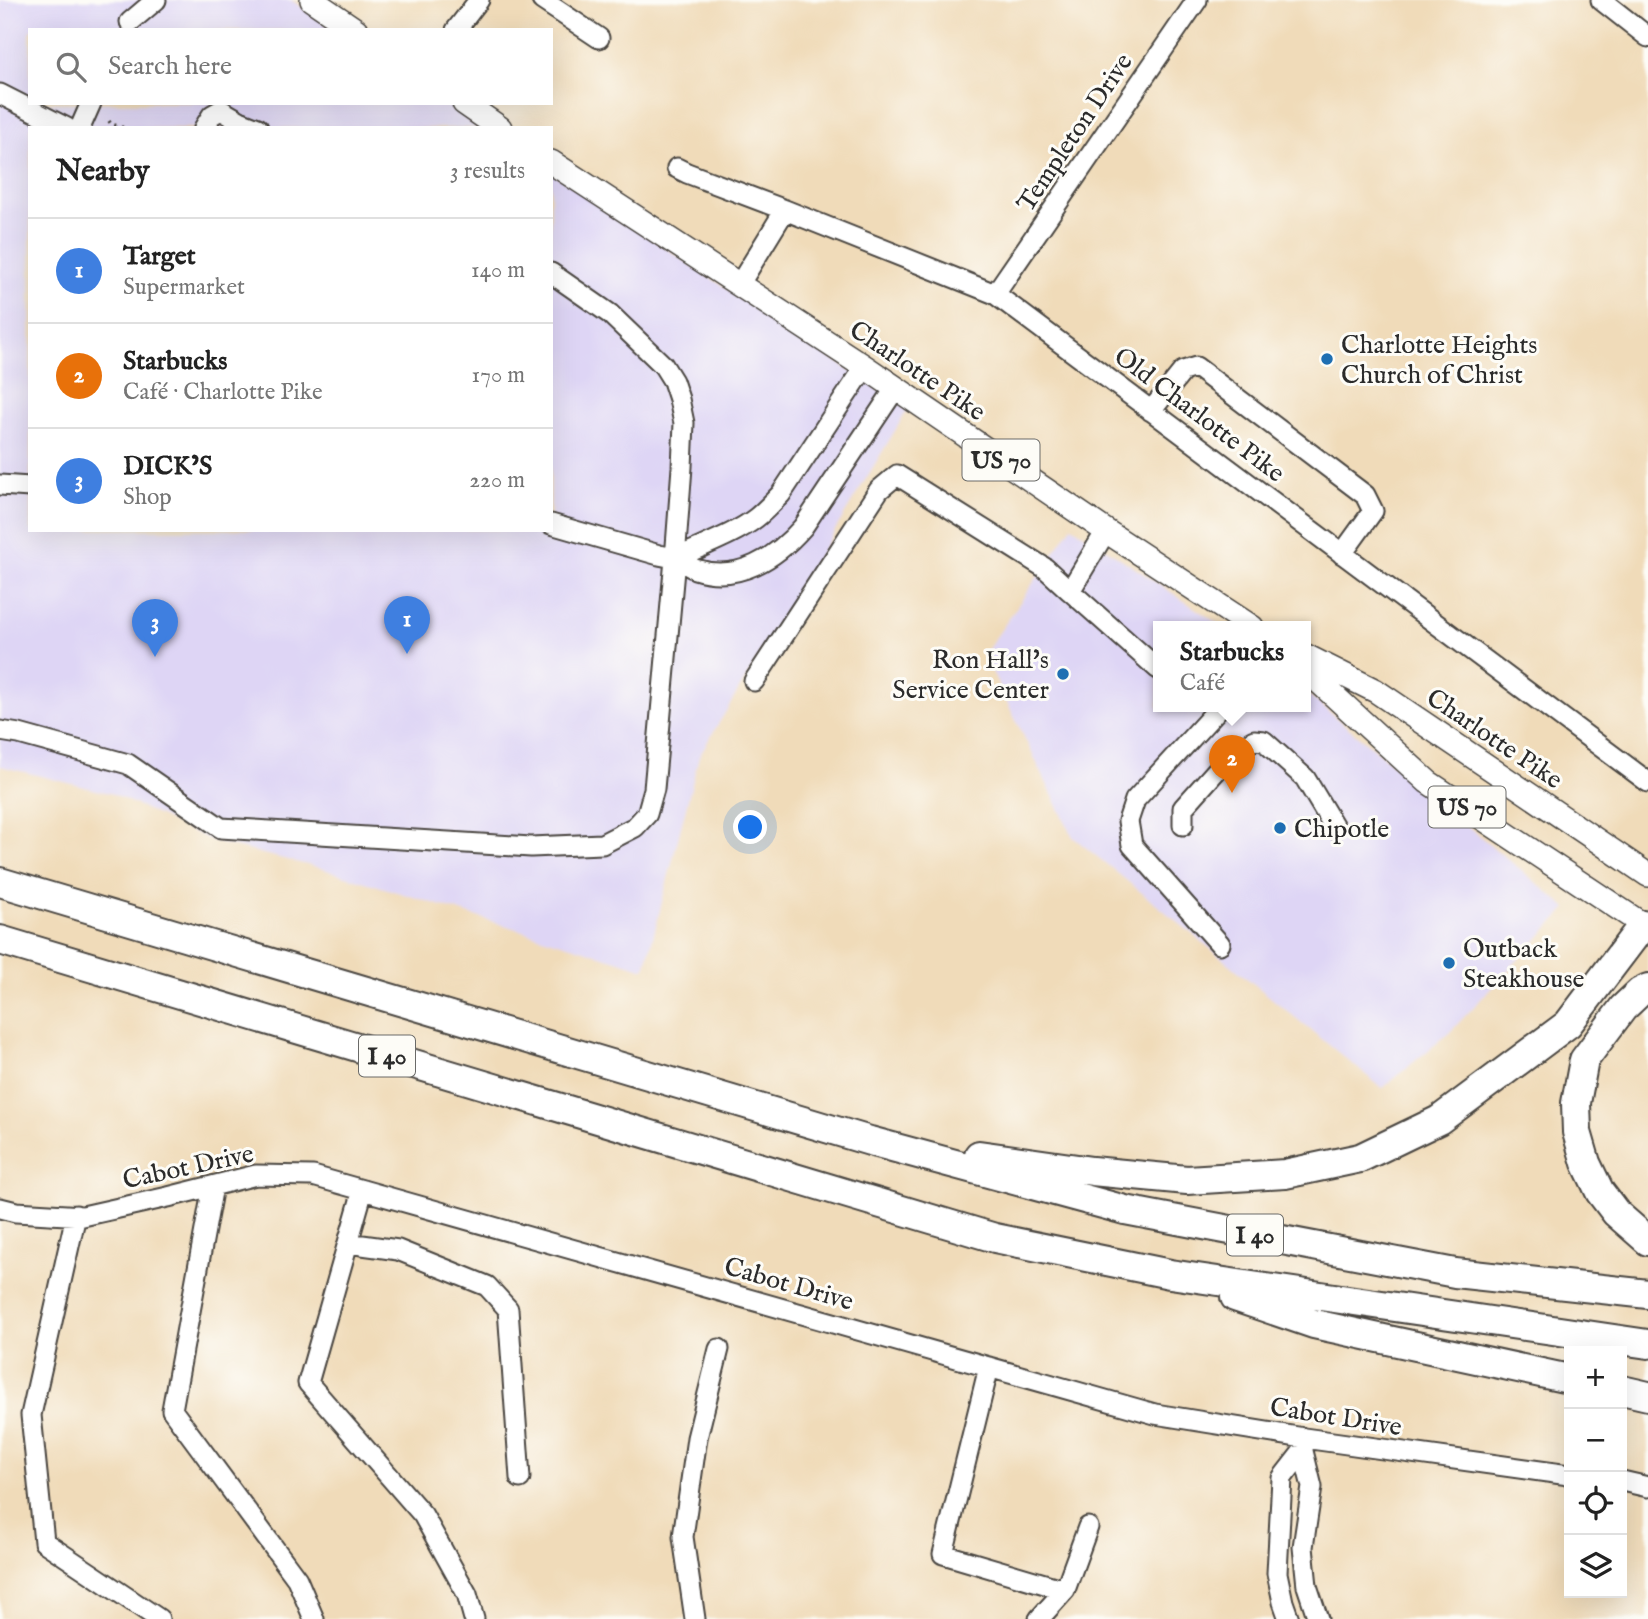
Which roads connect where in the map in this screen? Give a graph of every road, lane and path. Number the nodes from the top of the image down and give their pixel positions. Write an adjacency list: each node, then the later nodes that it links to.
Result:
1 (133, 0): 8 (street)
2 (156, 0): 8 (street)
3 (312, 0): 9 (main road)
4 (478, 0): 10 (street)
5 (542, 0): 12 (street)
6 (1197, 0): 28 (street, Templeton Drive)
7 (1601, 0): 11 (street)
8 (128, 26)
9 (353, 28)
10 (457, 28)
11 (1648, 37)
12 (599, 38)
13 (0, 94): 17 (street)
14 (91, 105): 18 (street)
15 (467, 105): 22 (main road)
16 (109, 121): 19 (path)
17 (63, 126)
18 (81, 126)
19 (118, 126)
20 (205, 126): 21 (street)
21 (253, 126)
22 (497, 126)
23 (553, 163): 27 (main road, Charlotte Pike / US 70)
24 (677, 167): 25 (street, Old Charlotte Pike)
25 (785, 210): 27 (street); 28 (street, Old Charlotte Pike)
26 (553, 274): 37 (street)
27 (739, 285): 29 (main road, Charlotte Pike / US 70)
28 (995, 294): 31 (street, Old Charlotte Pike)
29 (865, 367): 30 (main road, Charlotte Pike / US 70); 37 (street)
30 (895, 389): 35 (main road, Charlotte Pike / US 70); 37 (street)
31 (1151, 411): 36 (street, Old Charlotte Pike); 36 (street)
32 (0, 485): 33 (street)
33 (28, 487)
34 (553, 525): 37 (street)
35 (1107, 531): 38 (street); 39 (main road, Charlotte Pike / US 70)
36 (1342, 554): 46 (street, Old Charlotte Pike)
37 (676, 559): 45 (street)
38 (1070, 591): 41 (street); 43 (street)
39 (1243, 621)
40 (1311, 658): 49 (main road, Charlotte Pike / US 70)
41 (1153, 665)
42 (1311, 675): 51 (main road, US 70)
43 (754, 681)
44 (1210, 712): 53 (street)
45 (0, 731)
46 (1648, 782)
47 (1184, 825): 48 (street)
48 (1335, 828)
49 (1648, 875)
50 (0, 882): 55 (highway, I 40)
51 (1646, 924): 55 (highway)
52 (0, 940): 62 (highway, I 40)
53 (1220, 944)
54 (1648, 988): 60 (highway)
55 (870, 1141): 63 (highway, I 40)
56 (213, 1186): 57 (street, Cabot Drive); 59 (street, Cabot Drive); 78 (street)
57 (363, 1190): 61 (street); 66 (street, Cabot Drive)
58 (0, 1208): 59 (street, Cabot Drive)
59 (76, 1215): 77 (street)
60 (1648, 1241)
61 (348, 1243): 72 (street); 79 (street)
62 (1170, 1275): 64 (highway, I 40); 67 (highway)
63 (1648, 1294)
64 (1648, 1344)
65 (719, 1349): 80 (street)
66 (989, 1367): 70 (street, Cabot Drive); 76 (street)
67 (1564, 1378)
68 (1627, 1391): 69 (highway)
69 (1648, 1396)
70 (1304, 1445): 71 (street, Cabot Drive); 82 (street); 83 (street)
71 (1564, 1474)
72 (520, 1478)
73 (1627, 1482): 74 (street)
74 (1648, 1487)
75 (1088, 1527): 76 (street)
76 (1065, 1590): 81 (street)
77 (159, 1619)
78 (314, 1619)
79 (474, 1619)
80 (695, 1619)
81 (1039, 1619)
82 (1289, 1619)
83 (1318, 1619)

